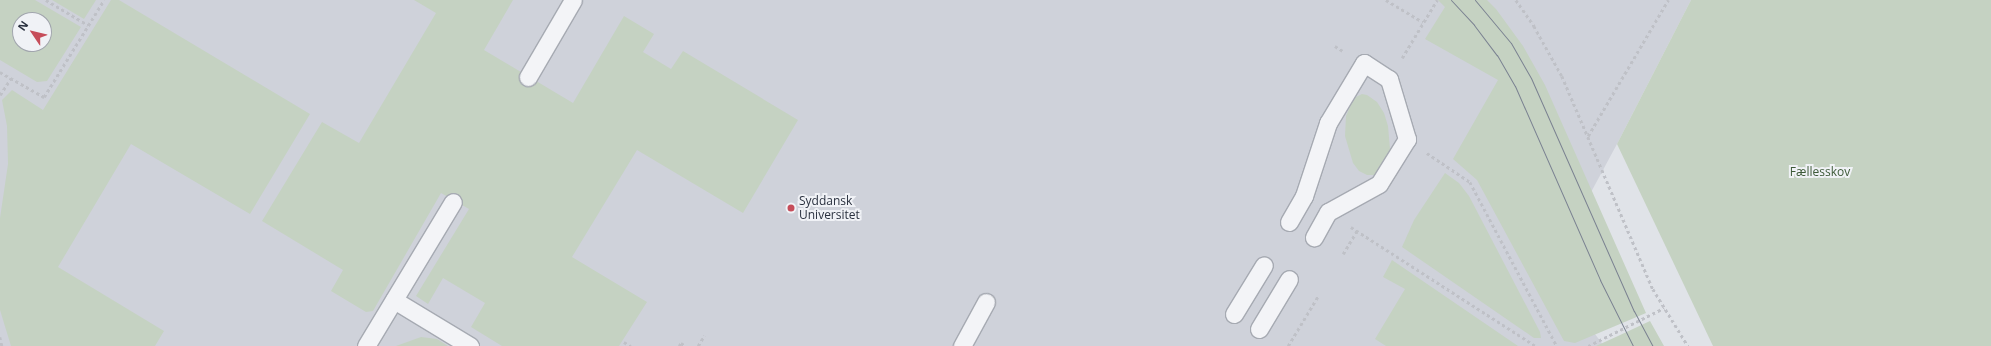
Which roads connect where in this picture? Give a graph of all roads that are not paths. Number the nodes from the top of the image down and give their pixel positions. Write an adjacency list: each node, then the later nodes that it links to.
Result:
1 (573, 0): 2 (lane)
2 (528, 77)
3 (453, 202): 8 (lane)
4 (1289, 222): 5 (lane)
5 (1314, 237)
6 (1264, 265): 10 (lane)
7 (1289, 279): 11 (lane)
8 (394, 300): 12 (lane); 13 (lane)
9 (986, 302): 14 (lane)
10 (1234, 314)
11 (1259, 329)
12 (366, 346)
13 (470, 346)
14 (962, 346)

